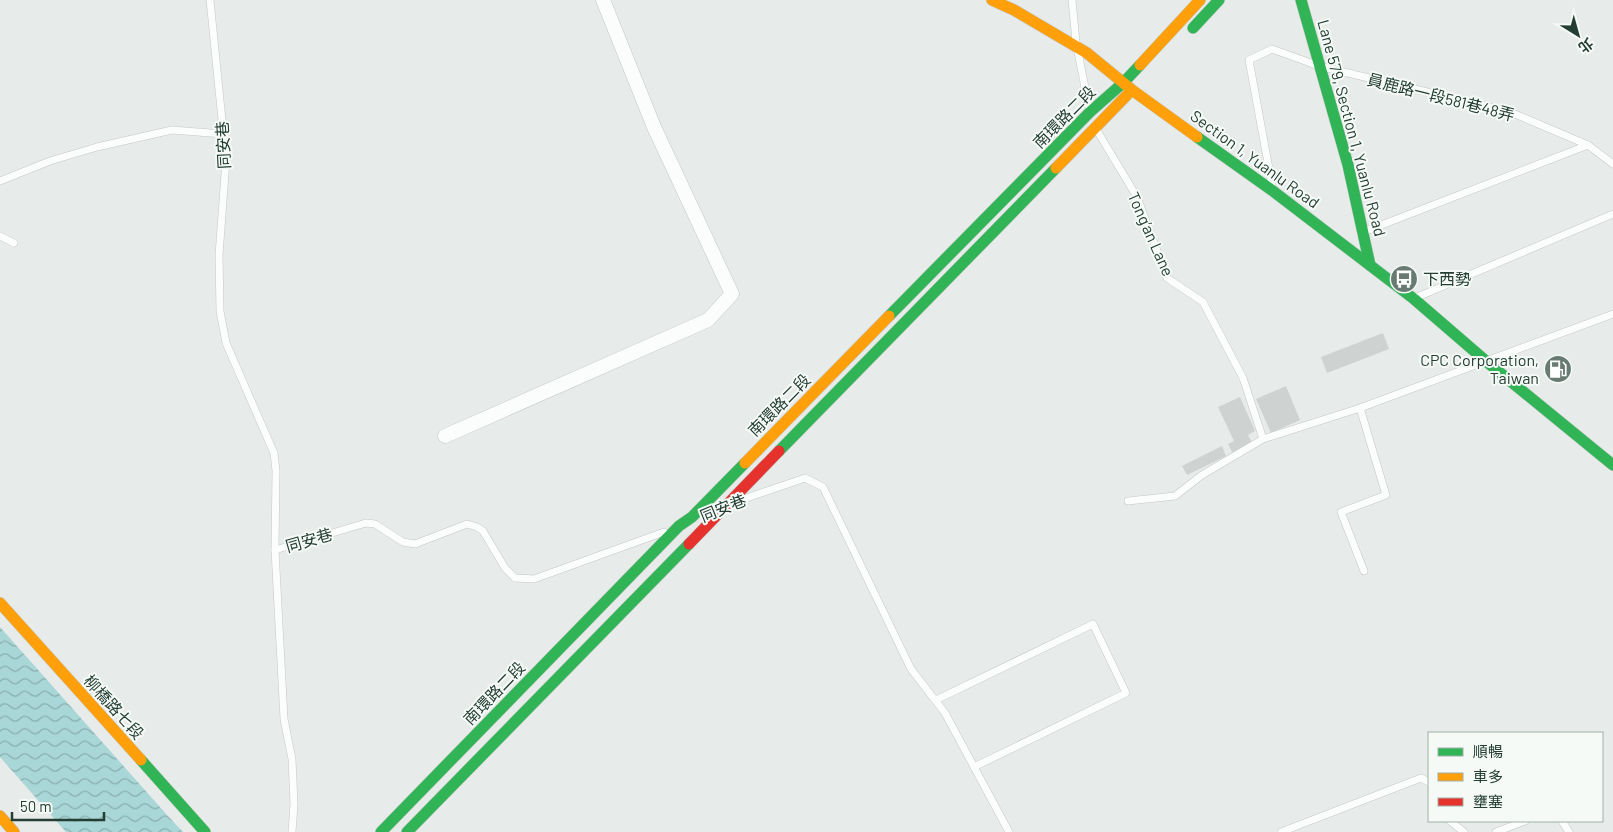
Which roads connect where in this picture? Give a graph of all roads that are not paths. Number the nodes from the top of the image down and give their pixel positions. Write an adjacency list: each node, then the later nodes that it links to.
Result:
1 (210, 0): 15 (lane, 同安巷)
2 (603, 0): 29 (street)
3 (992, 0): 9 (street, Section 1, Yuanlu Road)
4 (1072, 0): 9 (lane)
5 (1200, 0): 12 (street, 南環路二段)
6 (1219, 0): 8 (street)
7 (1301, 0): 10 (street, Lane 579, Section 1, Yuanlu Road)
8 (1186, 34)
9 (1077, 46): 12 (street, Section 1, Yuanlu Road); 13 (lane)
10 (1319, 66): 16 (lane, 員鹿路一段581巷48弄); 19 (lane, 員鹿路一段581巷48弄); 21 (street, Lane 579, Section 1, Yuanlu Road)
11 (1146, 76): 12 (street, 南環路二段)
12 (1128, 86): 13 (street, 南環路二段); 14 (street, 南環路二段); 19 (street, Section 1, Yuanlu Road)
13 (1090, 112): 36 (street, 南環路二段)
14 (1096, 129): 30 (lane, Tong’an Lane); 33 (street, 南環路二段)
15 (223, 134): 18 (lane); 37 (lane, 同安巷)
16 (1588, 145): 17 (lane, 員鹿路一段581巷48弄); 21 (lane)
17 (1613, 164)
18 (0, 181)
19 (1273, 191): 24 (street, Section 1, Yuanlu Road)
20 (1613, 214): 25 (lane)
21 (1365, 232): 24 (street, Lane 579, Section 1, Yuanlu Road)
22 (0, 236): 23 (lane)
23 (14, 243)
24 (1370, 265): 25 (street, Section 1, Yuanlu Road)
25 (1414, 299): 27 (street, Section 1, Yuanlu Road)
26 (1613, 314): 27 (lane)
27 (1487, 362): 28 (lane); 31 (street, Section 1, Yuanlu Road)
28 (1360, 408): 30 (lane); 38 (lane)
29 (445, 436)
30 (1263, 439): 32 (lane)
31 (1613, 465)
32 (1128, 501)
33 (726, 506): 34 (lane, 同安巷); 40 (lane, 同安巷); 50 (street, 南環路二段)
34 (710, 513)
35 (703, 516): 36 (lane, 同安巷)
36 (679, 526): 37 (lane, 同安巷); 49 (street, 南環路二段)
37 (275, 550): 48 (lane, 同安巷)
38 (1364, 571)
39 (0, 604): 47 (street, 柳橋路七段)
40 (936, 700): 41 (lane, 同安巷); 41 (lane)
41 (974, 767): 51 (lane, 同安巷)
42 (1428, 782): 52 (lane)
43 (0, 816): 46 (street)
44 (1451, 822): 53 (lane)
45 (1522, 822): 54 (lane)
46 (14, 832)
47 (205, 832)
48 (292, 832)
49 (381, 832)
50 (407, 832)
51 (1009, 832)
52 (1281, 832)
53 (1464, 832)
54 (1496, 832)

